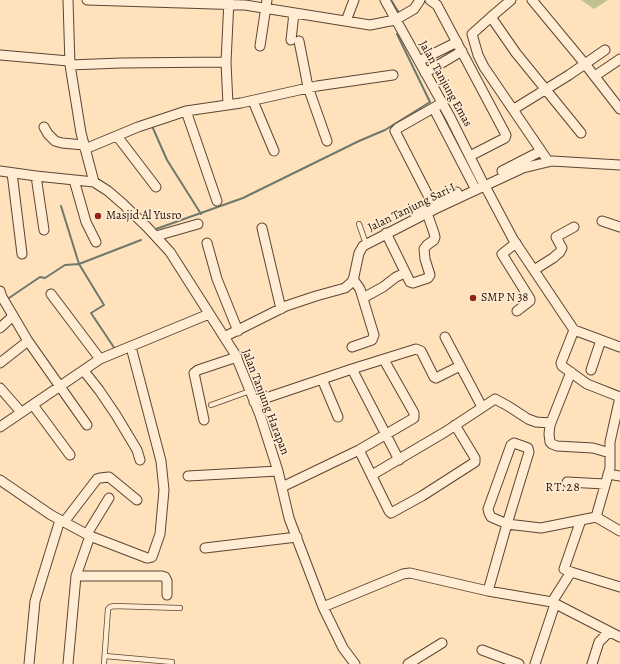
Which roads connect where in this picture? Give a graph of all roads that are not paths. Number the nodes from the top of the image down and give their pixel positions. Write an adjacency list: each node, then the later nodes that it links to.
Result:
1 (68, 0): 21 (street)
2 (87, 0): 9 (street)
3 (352, 0): 14 (street)
4 (385, 0): 12 (street, Jalan Tanjung Emas)
5 (420, 0): 12 (street)
6 (430, 0): 16 (street)
7 (511, 0): 13 (street)
8 (532, 0): 22 (street)
9 (229, 2): 10 (street); 20 (street)
10 (266, 4): 11 (street); 15 (street)
11 (294, 13): 14 (street); 26 (street)
12 (395, 20): 14 (street); 23 (street, Jalan Tanjung Emas)
13 (493, 20): 27 (street); 33 (street)
14 (346, 21)
15 (260, 46)
16 (459, 46): 23 (street); 23 (street); 42 (street)
17 (605, 50): 22 (street)
18 (0, 55): 21 (street)
19 (620, 59): 25 (street)
20 (226, 62): 21 (street); 30 (street)
21 (70, 63): 39 (street)
22 (585, 64): 25 (street); 27 (street)
23 (422, 67): 29 (street, Jalan Tanjung Emas)
24 (393, 75): 26 (street)
25 (594, 76): 32 (street)
26 (308, 88): 28 (street); 38 (street)
27 (545, 89): 33 (street); 36 (street)
28 (253, 101): 30 (street); 40 (street)
29 (442, 103): 31 (street); 42 (street, Jalan Tanjung Emas)
30 (228, 105): 34 (street)
31 (434, 109): 50 (street); 53 (street)
32 (620, 109)
33 (514, 110): 41 (street)
34 (186, 111): 37 (street); 52 (street)
35 (44, 127): 39 (street)
36 (581, 134)
37 (117, 136): 39 (street); 51 (street)
38 (327, 141)
39 (84, 147): 49 (street)
40 (274, 151)
41 (542, 151): 43 (street); 50 (street)
42 (470, 156): 50 (street, Jalan Tanjung Emas)
43 (548, 161): 44 (street, Jalan Tanjung Sari I); 50 (street, Jalan Tanjung Sari I)
44 (620, 165)
45 (0, 171): 46 (street, Jalan Tanjung Harapan)
46 (12, 173): 47 (street, Jalan Tanjung Harapan); 69 (street)
47 (36, 176): 48 (street, Jalan Tanjung Harapan); 62 (street)
48 (74, 180): 49 (street, Jalan Tanjung Harapan); 65 (street)
49 (94, 182): 64 (street, Jalan Tanjung Harapan)
50 (479, 185): 53 (street); 55 (street, Jalan Tanjung Sari I); 67 (street)
51 (156, 186)
52 (217, 201)
53 (432, 203): 54 (street)
54 (413, 211)
55 (427, 213): 63 (street, Jalan Tanjung Sari I); 71 (street)
56 (602, 221): 59 (street)
57 (198, 224): 64 (street)
58 (359, 224): 68 (lane)
59 (620, 226)
60 (574, 227): 70 (street)
61 (262, 228): 76 (street)
62 (44, 230)
63 (386, 233): 68 (street, Jalan Tanjung Sari I); 71 (street)
64 (156, 236): 78 (street, Jalan Tanjung Harapan)
65 (96, 242)
66 (207, 243): 82 (street)
67 (516, 243): 70 (street); 77 (street)
68 (366, 244): 72 (street, Jalan Tanjung Sari I)
69 (22, 254)
70 (534, 270): 81 (street)
71 (405, 273): 75 (street)
72 (354, 279): 75 (street); 76 (street)
73 (0, 292): 79 (street)
74 (51, 294): 91 (street)
75 (363, 298): 88 (street)
76 (281, 309): 82 (street)
77 (517, 311)
78 (209, 314): 83 (street, Jalan Tanjung Harapan); 87 (street)
79 (13, 316): 80 (street); 86 (street)
80 (0, 328)
81 (574, 330): 85 (street); 98 (street)
82 (238, 331): 83 (street)
83 (224, 337): 90 (street, Jalan Tanjung Harapan)
84 (445, 337): 94 (street)
85 (601, 340): 89 (street); 96 (street)
86 (28, 341): 93 (street); 100 (street)
87 (131, 347): 91 (street); 137 (street)
88 (352, 347)
89 (620, 347)
90 (237, 357): 102 (street, Jalan Tanjung Harapan); 110 (street)
91 (100, 359): 97 (street)
92 (384, 360): 94 (street); 95 (street); 115 (street)
93 (0, 363)
94 (460, 366): 107 (street)
95 (352, 369): 99 (street); 115 (street)
96 (591, 370)
97 (84, 371): 100 (street); 119 (street)
98 (571, 372): 103 (street); 111 (street)
99 (322, 379): 104 (street); 109 (street)
100 (60, 387): 105 (street); 112 (street)
101 (0, 388): 108 (street)
102 (250, 391): 104 (street, Jalan Tanjung Harapan); 106 (lane)
103 (620, 397): 117 (street)
104 (254, 402): 121 (street, Jalan Tanjung Harapan)
105 (33, 405): 108 (street); 118 (street)
106 (211, 405)
107 (482, 407): 111 (street); 113 (street)
108 (21, 412): 114 (street)
109 (338, 417)
110 (204, 420)
111 (551, 423): 117 (street)
112 (87, 425)
113 (455, 425): 120 (street); 123 (street)
114 (0, 427)
115 (385, 435): 116 (street); 120 (street)
116 (359, 450): 123 (street); 129 (street)
117 (610, 453): 122 (street)
118 (70, 455)
119 (140, 460)
120 (399, 460): 123 (street)
121 (278, 470): 124 (street); 129 (street, Jalan Tanjung Harapan)
122 (608, 474): 125 (street); 128 (street)
123 (372, 475)
124 (188, 476)
125 (620, 476)
126 (567, 482): 128 (street)
127 (1, 483): 134 (street)
128 (605, 484): 132 (street)
129 (282, 487): 138 (street, Jalan Tanjung Harapan)
130 (109, 498): 137 (street)
131 (137, 500): 134 (street)
132 (596, 517): 133 (street); 136 (street)
133 (581, 520): 135 (street); 140 (street)
134 (62, 521): 137 (street); 155 (street)
135 (507, 524): 135 (street); 143 (street)
136 (620, 531)
137 (89, 535): 141 (street)
138 (297, 537): 139 (street); 146 (street, Jalan Tanjung Harapan)
139 (205, 548)
140 (571, 572): 142 (street); 145 (street)
141 (76, 576): 144 (street); 156 (street)
142 (620, 587)
143 (488, 591): 145 (street); 146 (street)
144 (167, 595)
145 (554, 603): 148 (street); 160 (street)
146 (323, 607): 158 (street, Jalan Tanjung Harapan)
147 (180, 608): 152 (lane)
148 (609, 632): 149 (street); 161 (street)
149 (620, 637)
150 (442, 643): 154 (street)
151 (482, 650): 159 (street)
152 (105, 656): 153 (lane); 157 (lane)
153 (172, 662)
154 (412, 663)
155 (29, 664)
156 (68, 664)
157 (104, 664)
158 (355, 664)
159 (519, 664)
160 (534, 664)
161 (592, 664)

